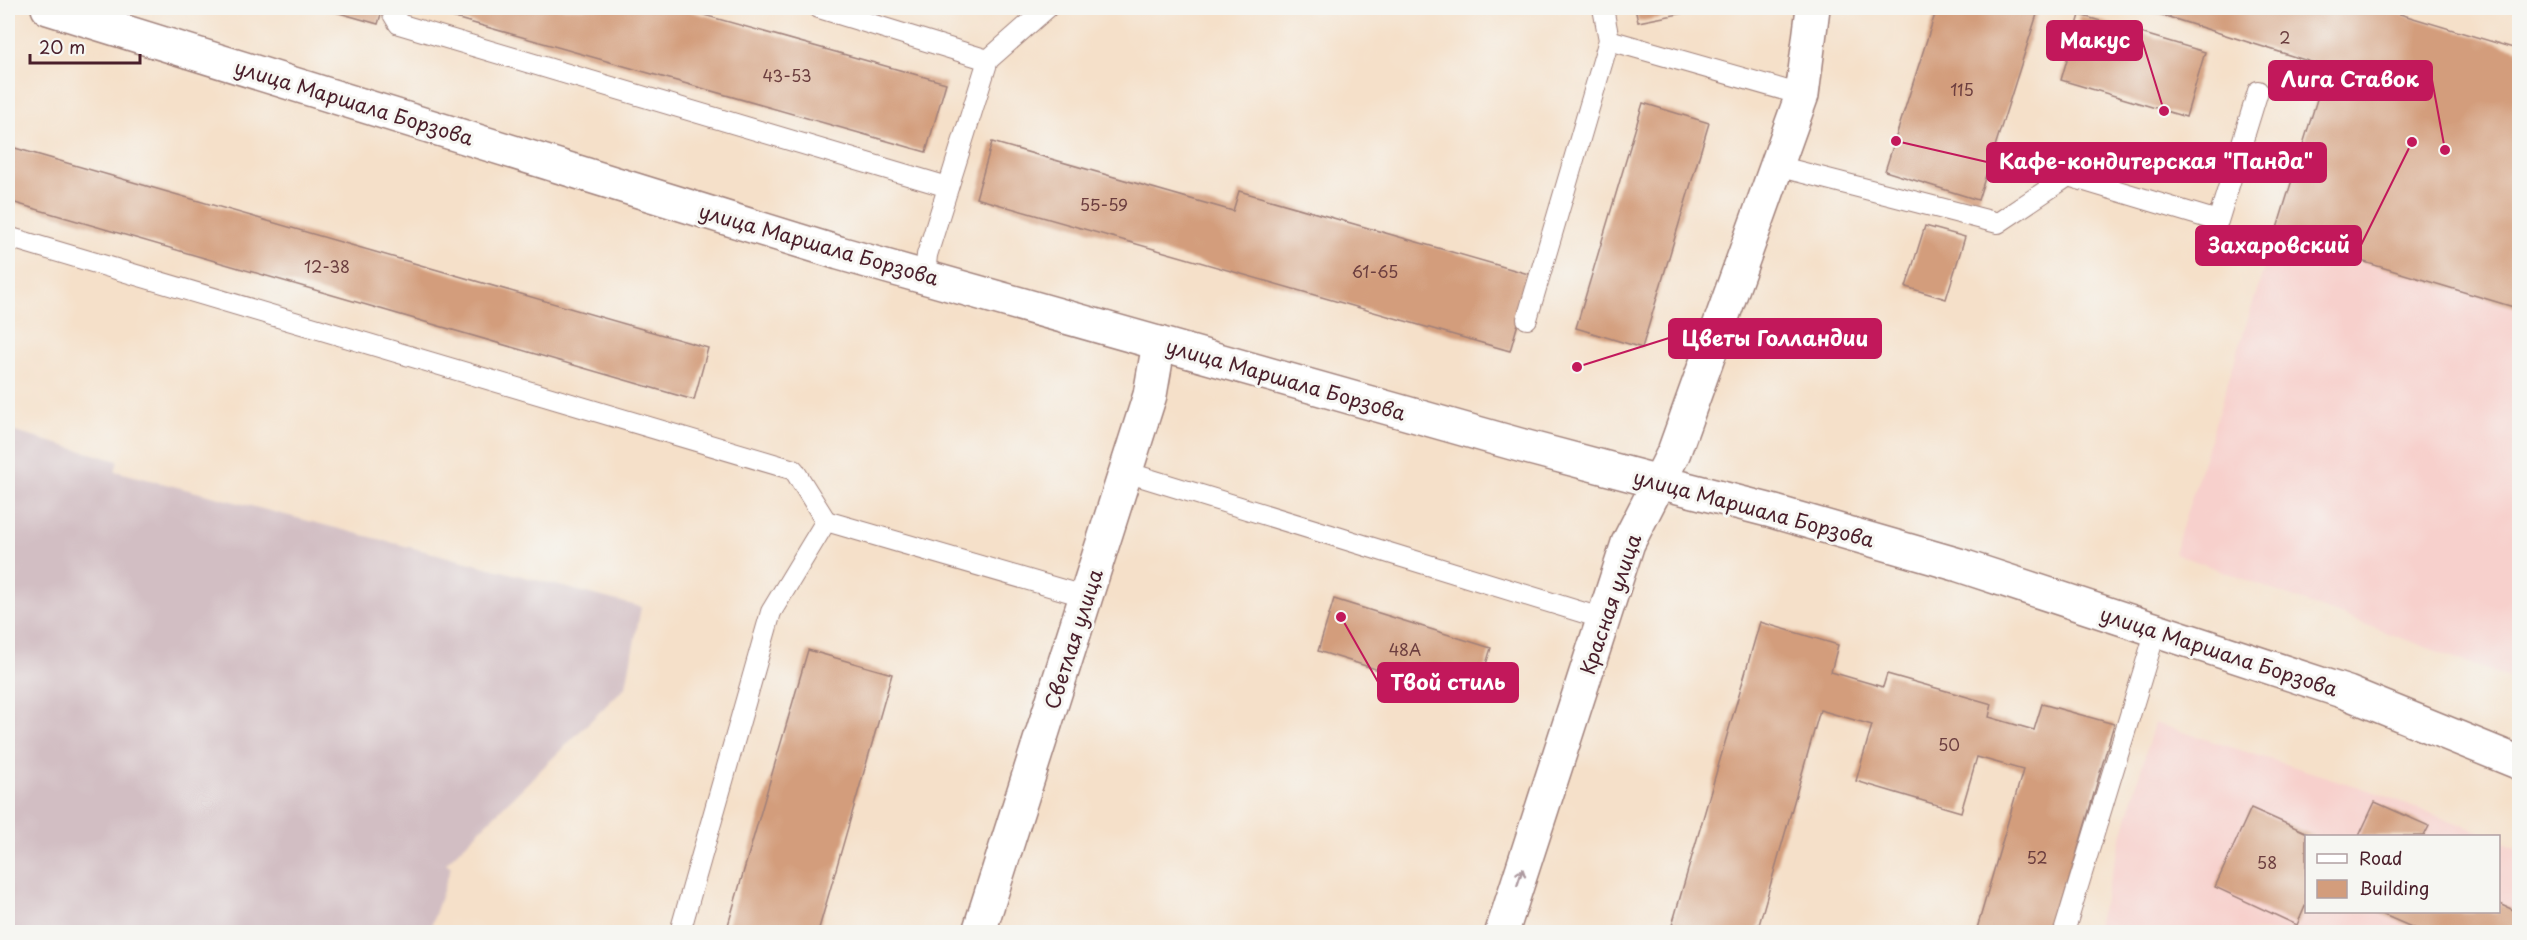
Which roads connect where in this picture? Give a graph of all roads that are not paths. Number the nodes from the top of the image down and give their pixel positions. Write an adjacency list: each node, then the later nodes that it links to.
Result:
1 (55, 8): 14 (main road, улица Маршала Борзова)
2 (394, 8): 12 (lane)
3 (819, 8): 8 (lane)
4 (1047, 8): 8 (lane)
5 (1603, 8): 7 (lane)
6 (1813, 8): 10 (main road, Красная улица)
7 (1609, 40): 10 (lane); 15 (lane)
8 (988, 60): 12 (lane)
9 (2258, 91): 11 (lane)
10 (1802, 95): 11 (main road, Красная улица)
11 (1777, 166): 18 (main road, Красная улица)
12 (948, 187): 14 (lane)
13 (8, 237): 19 (lane)
14 (925, 276): 16 (main road, улица Маршала Борзова)
15 (1527, 319)
16 (1159, 343): 17 (main road, Светлая улица); 18 (main road, улица Маршала Борзова)
17 (1126, 472): 20 (main road, Светлая улица); 21 (lane)
18 (1659, 482): 21 (main road, Красная улица); 22 (main road, улица Маршала Борзова)
19 (826, 521): 20 (lane); 24 (lane)
20 (1087, 597): 25 (main road, Светлая улица)
21 (1604, 619): 26 (main road, Красная улица, one-way to 21)
22 (2156, 630): 23 (main road, улица Маршала Борзова); 27 (lane)
23 (2520, 763)
24 (681, 933)
25 (979, 933)
26 (1502, 933)
27 (2064, 933)

